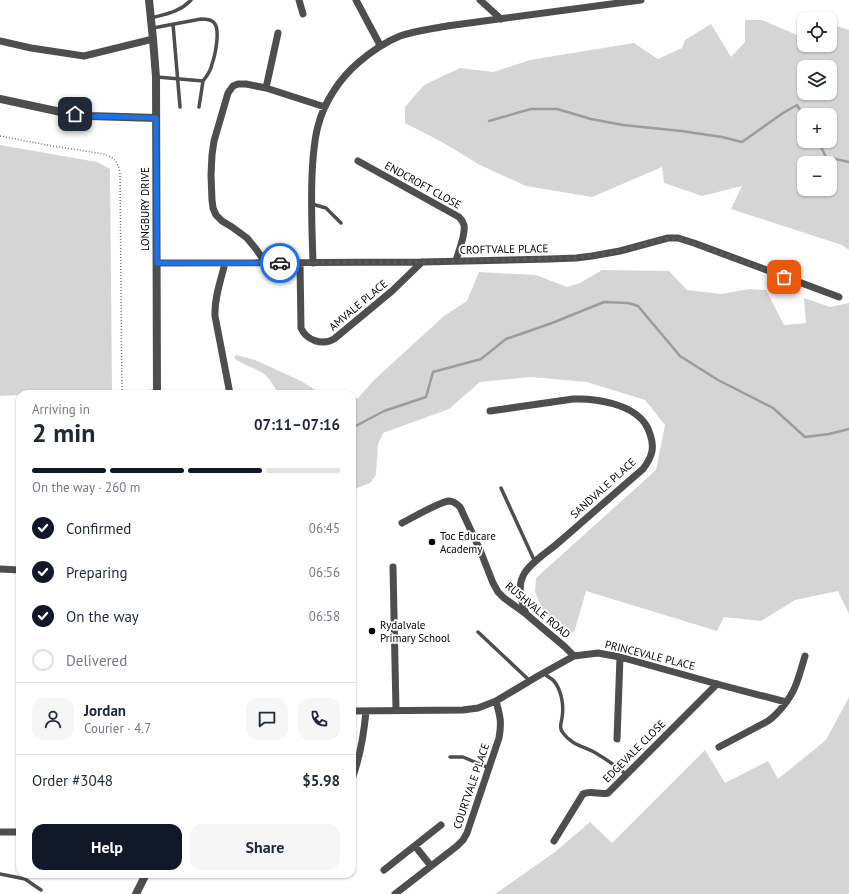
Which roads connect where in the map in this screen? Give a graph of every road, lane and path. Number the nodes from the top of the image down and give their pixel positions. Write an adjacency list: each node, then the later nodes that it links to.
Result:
1 (149, 0): 8 (street, LONGBURY DRIVE)
2 (191, 0): 8 (lane)
3 (299, 0): 7 (street)
4 (356, 0): 15 (street)
5 (480, 0): 9 (street)
6 (641, 0): 9 (street)
7 (303, 14)
8 (151, 18): 11 (street, LONGBURY DRIVE)
9 (501, 19): 15 (street)
10 (173, 24): 11 (lane); 17 (lane); 18 (lane)
11 (152, 28): 13 (street, LONGBURY DRIVE)
12 (278, 33): 19 (street)
13 (154, 38): 14 (street); 16 (street, LONGBURY DRIVE)
14 (0, 41)
15 (380, 45): 23 (street)
16 (156, 77): 17 (lane); 24 (street, LONGBURY DRIVE)
17 (178, 79): 18 (lane); 21 (lane)
18 (203, 81): 22 (lane)
19 (266, 88): 23 (street); 31 (street)
20 (0, 99): 24 (street)
21 (180, 107)
22 (199, 107)
23 (325, 107): 27 (street)
24 (156, 118): 33 (street, LONGBURY DRIVE)
25 (0, 136): 37 (path)
26 (358, 161): 29 (street, ENDCROFT CLOSE)
27 (312, 204): 28 (lane); 35 (street)
28 (341, 223)
29 (456, 261): 32 (street, CROFTVALE PLACE); 36 (street, CROFTVALE PLACE)
30 (225, 262): 31 (street, CROFTVALE PLACE); 33 (street, CROFTVALE PLACE); 39 (street)
31 (265, 262): 34 (street, CROFTVALE PLACE)
32 (422, 262): 34 (street, AMVALE PLACE); 35 (street, CROFTVALE PLACE)
33 (157, 263): 38 (street, LONGBURY DRIVE)
34 (300, 263): 35 (street, CROFTVALE PLACE)
35 (313, 263)
36 (839, 297)
37 (122, 390)
38 (157, 390)
39 (229, 390)
40 (490, 411): 43 (street, SANDVALE PLACE)
41 (501, 488): 43 (lane)
42 (402, 524): 47 (street, RUSHVALE ROAD)
43 (535, 562): 47 (street, SANDVALE PLACE)
44 (393, 568): 57 (street)
45 (0, 569): 46 (street)
46 (16, 570)
47 (526, 614): 49 (street, RUSHVALE ROAD)
48 (478, 632): 53 (lane)
49 (574, 656): 51 (street, PRINCEVALE PLACE); 52 (street, PRINCEVALE PLACE)
50 (805, 656): 56 (street)
51 (620, 657): 54 (street, PRINCEVALE PLACE); 60 (street)
52 (543, 673): 53 (street, PRINCEVALE PLACE); 65 (lane)
53 (530, 681): 55 (street, PRINCEVALE PLACE)
54 (716, 684): 56 (street, PRINCEVALE PLACE); 65 (street, EDGEVALE CLOSE)
55 (496, 701): 57 (street, PRINCEVALE PLACE); 63 (street, COURTVALE PLACE)
56 (786, 702): 61 (street)
57 (396, 710): 59 (street, PRINCEVALE PLACE)
58 (356, 711): 59 (street, PRINCEVALE PLACE)
59 (366, 711): 64 (street)
60 (617, 739)
61 (719, 748)
62 (450, 757): 63 (lane)
63 (489, 768): 71 (street, COURTVALE PLACE)
64 (356, 769)
65 (627, 775): 69 (street, EDGEVALE CLOSE)
66 (441, 825): 70 (street)
67 (0, 832): 68 (street)
68 (16, 832)
69 (554, 841)
70 (415, 846): 71 (street); 72 (street)
71 (430, 866): 79 (street, COURTVALE PLACE)
72 (384, 870)
73 (0, 874): 74 (lane)
74 (16, 877)
75 (20, 878): 77 (lane)
76 (144, 878): 78 (street)
77 (41, 890)
78 (136, 894)
79 (395, 894)

